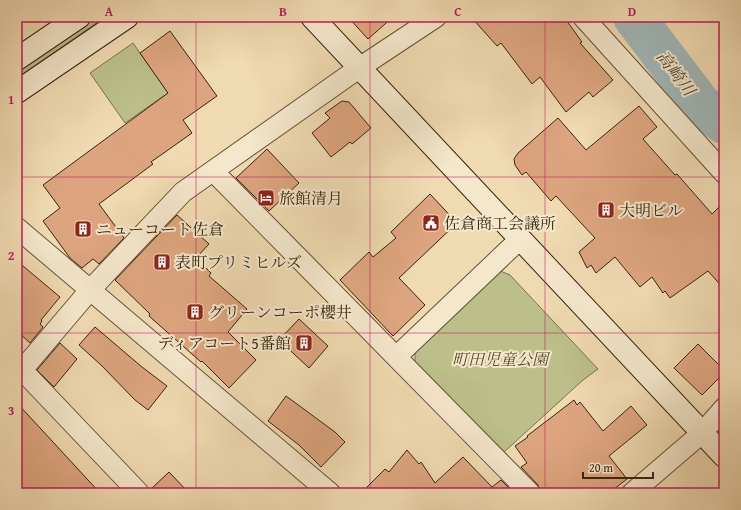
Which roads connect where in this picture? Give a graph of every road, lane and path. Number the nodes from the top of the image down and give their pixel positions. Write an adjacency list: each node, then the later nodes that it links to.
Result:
1 (79, 17): 6 (street)
2 (126, 17): 8 (street)
3 (312, 17): 7 (street)
4 (436, 17): 7 (street)
5 (584, 17): 10 (street)
6 (17, 59)
7 (359, 68): 9 (street); 12 (street)
8 (17, 92)
9 (213, 171): 13 (street); 14 (street)
10 (724, 173)
11 (17, 228): 13 (street)
12 (520, 239): 14 (street); 16 (street)
13 (90, 290): 18 (street); 19 (street)
14 (396, 357): 20 (street)
15 (724, 408): 16 (street)
16 (702, 433): 17 (street); 21 (street)
17 (724, 456)
18 (139, 493)
19 (330, 493)
20 (530, 493)
21 (632, 493)

